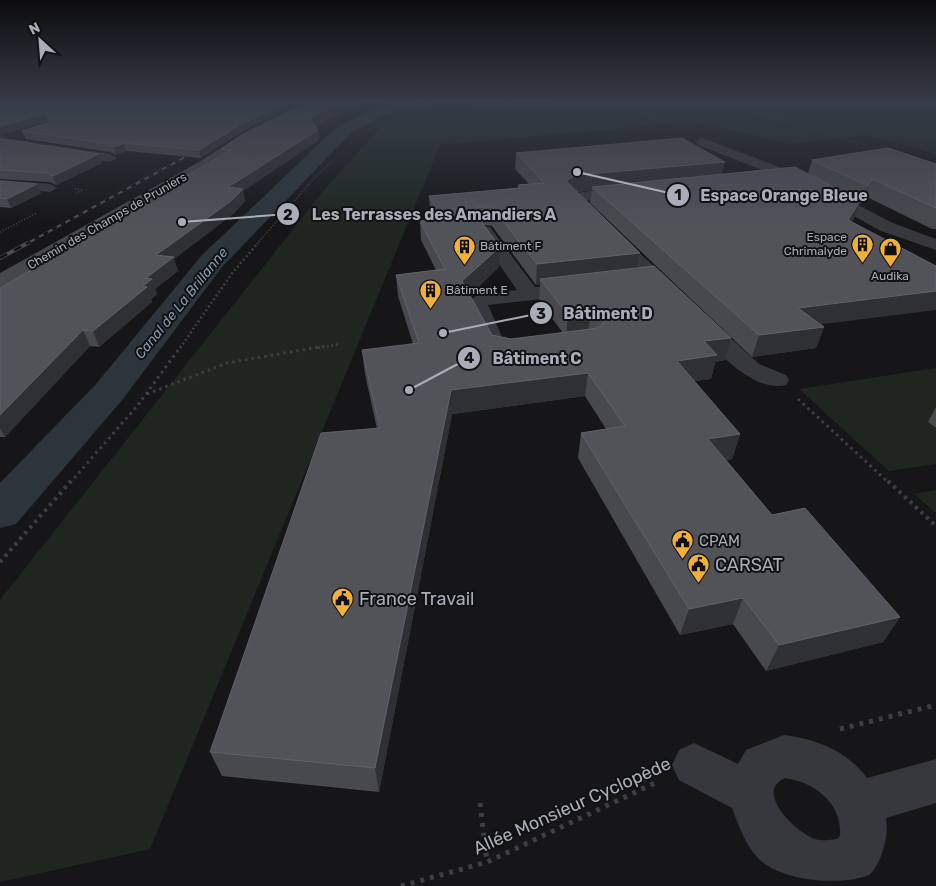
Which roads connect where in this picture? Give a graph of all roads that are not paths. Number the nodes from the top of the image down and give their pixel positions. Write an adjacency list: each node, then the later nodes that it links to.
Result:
1 (10, 143): 4 (street)
2 (236, 143): 12 (street, Chemin des Champs de Pruniers)
3 (705, 143): 5 (street)
4 (110, 158)
5 (792, 178): 6 (street); 11 (street)
6 (754, 182)
7 (0, 184): 8 (street)
8 (50, 188)
9 (642, 192): 13 (street)
10 (484, 231): 15 (street)
11 (933, 241)
12 (0, 281)
13 (619, 284)
14 (592, 287): 15 (street)
15 (530, 294): 17 (street)
16 (690, 312): 18 (street)
17 (502, 353)
18 (777, 380)
19 (694, 765): 21 (street)
20 (936, 780): 22 (street)
21 (751, 794): 22 (street); 22 (street)
22 (857, 804)

